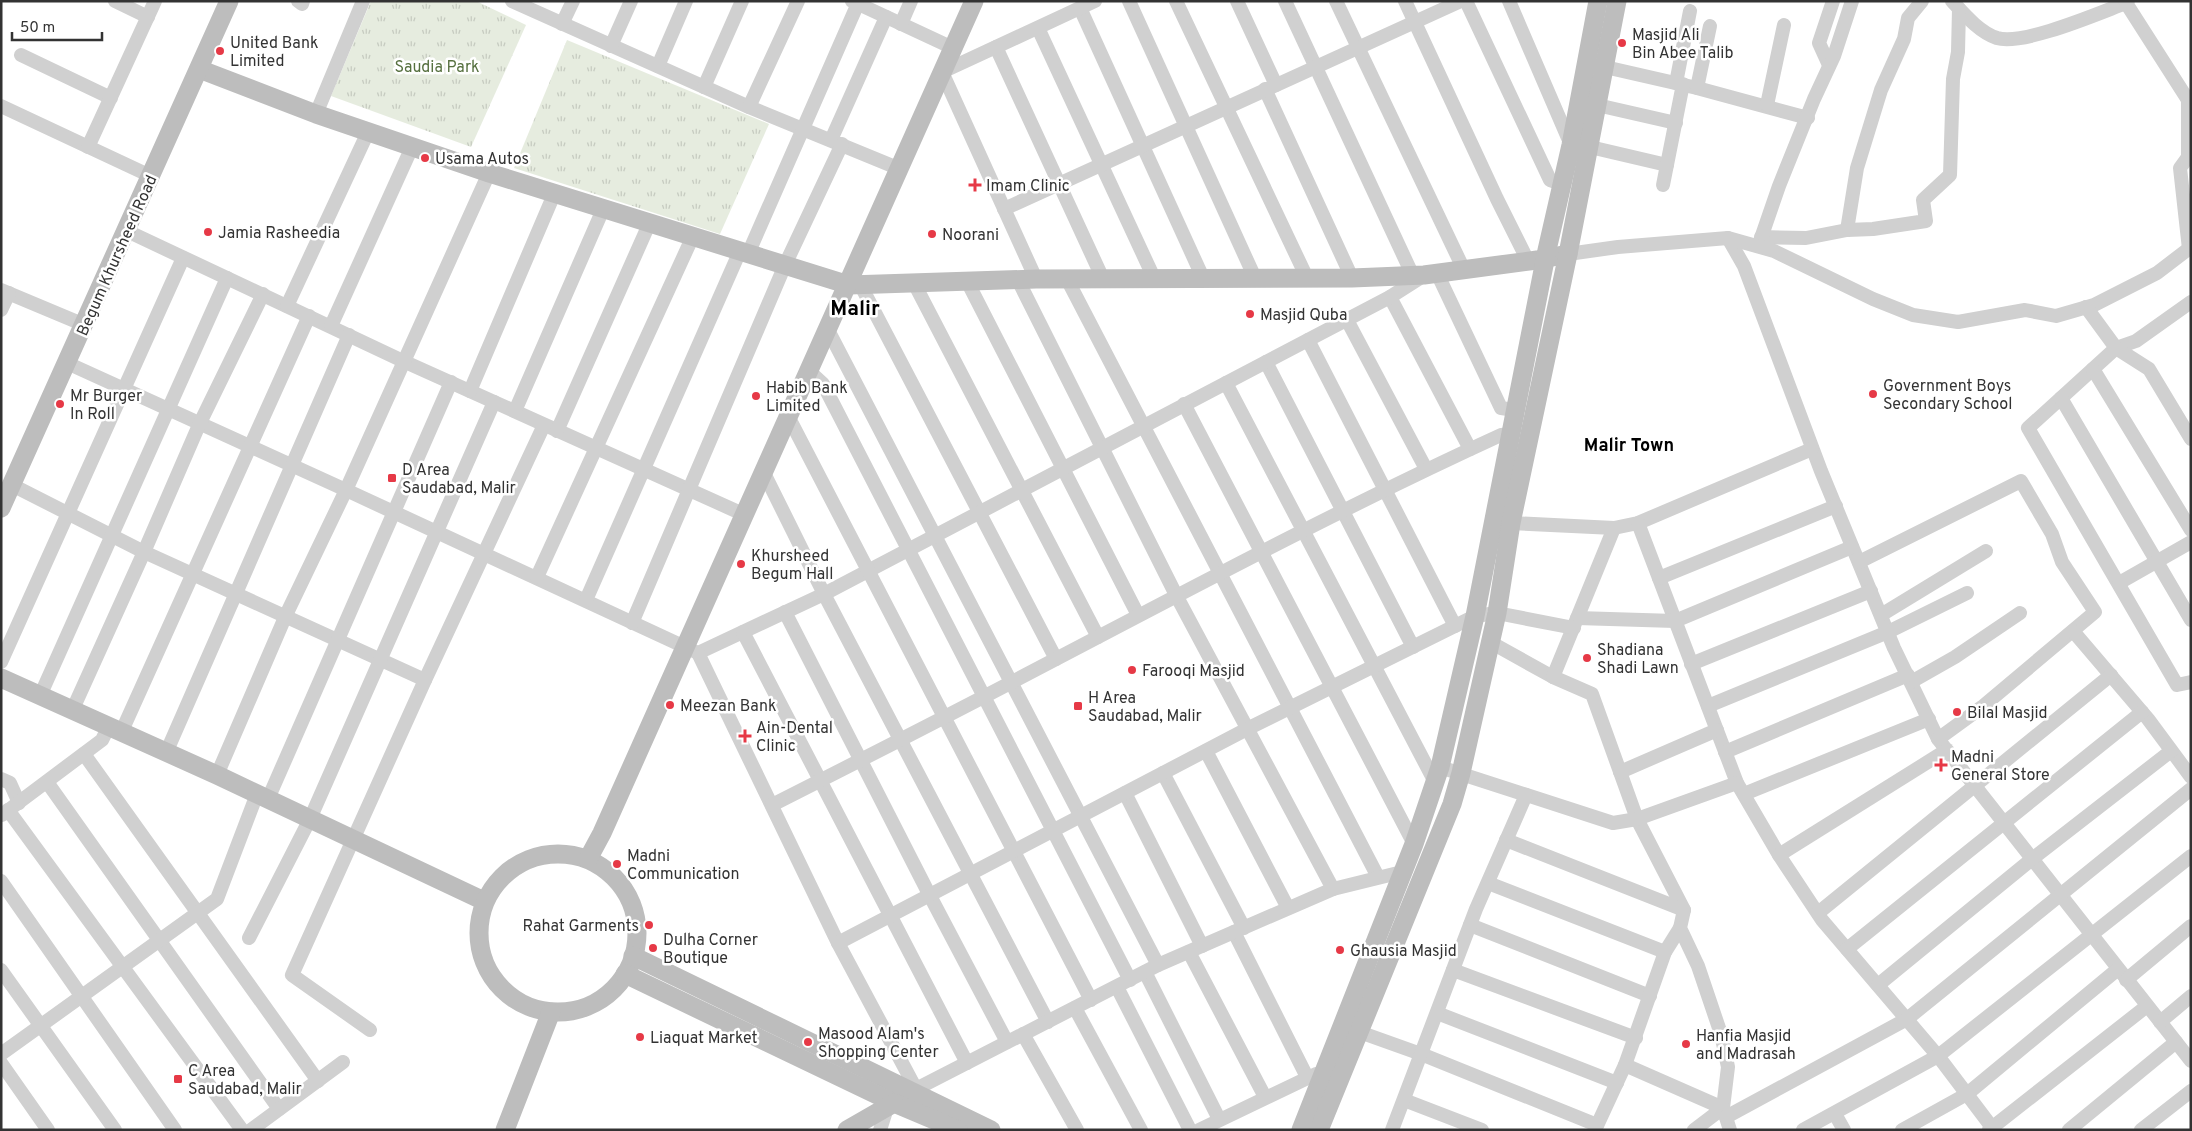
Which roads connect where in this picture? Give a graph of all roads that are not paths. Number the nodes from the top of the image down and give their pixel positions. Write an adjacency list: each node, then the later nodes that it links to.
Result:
1 (115, 1): 36 (street)
2 (155, 1): 36 (street)
3 (219, 1): 81 (street, Begum Khursheed Road)
4 (229, 1): 52 (street, Begum Khursheed Road)
5 (298, 1): 6 (street)
6 (304, 1)
7 (363, 1): 66 (street)
8 (572, 1): 39 (street)
9 (631, 1): 44 (street)
10 (686, 1): 50 (street)
11 (742, 1): 56 (street)
12 (798, 1): 64 (street)
13 (911, 1): 40 (street)
14 (974, 1): 46 (street)
15 (1095, 1): 34 (street)
16 (1129, 1): 69 (street)
17 (1176, 1): 65 (street)
18 (1237, 1): 57 (street)
19 (1284, 1): 51 (street)
20 (1336, 1): 45 (street)
21 (1405, 1): 38 (street)
22 (1461, 1): 38 (street)
23 (1466, 1): 84 (street)
24 (1508, 1): 73 (street)
25 (1598, 1): 73 (street)
26 (1617, 1): 53 (street)
27 (1833, 1): 32 (street); 49 (street)
28 (1922, 1): 91 (street)
29 (856, 2): 37 (street); 70 (street)
30 (2127, 2): 33 (street); 60 (street)
31 (519, 3): 39 (street)
32 (1850, 5): 49 (street)
33 (1956, 5): 91 (street)
34 (1080, 8): 43 (street); 74 (street)
35 (1690, 11): 55 (street)
36 (148, 17): 59 (street)
37 (886, 17): 40 (street); 72 (street)
38 (1414, 22): 45 (street); 99 (street)
39 (562, 24): 44 (street)
40 (901, 24): 46 (street)
41 (1784, 25): 63 (street)
42 (1710, 26): 58 (street)
43 (1038, 28): 47 (street); 78 (street)
44 (611, 46): 50 (street)
45 (1358, 47): 51 (street); 101 (street)
46 (953, 48): 54 (street)
47 (996, 48): 54 (street); 83 (street)
48 (21, 55): 59 (street)
49 (1829, 65): 67 (street)
50 (658, 66): 56 (street)
51 (1315, 67): 57 (street); 102 (street)
52 (199, 68): 66 (street); 89 (street, Begum Khursheed Road)
53 (1605, 68): 55 (street); 61 (street)
54 (942, 72): 80 (street); 88 (street)
55 (1680, 84): 58 (street); 68 (street)
56 (704, 87): 64 (street)
57 (1270, 87): 65 (street); 108 (street)
58 (1697, 88): 63 (street)
59 (111, 98): 75 (street)
60 (2190, 99): 95 (street)
61 (1597, 105): 68 (street); 77 (street)
62 (1, 106): 75 (street)
63 (1767, 106): 67 (street)
64 (749, 107): 70 (street)
65 (1226, 107): 69 (street); 107 (street)
66 (316, 114): 71 (street)
67 (1808, 118): 94 (street)
68 (1676, 123): 79 (street)
69 (1186, 126): 74 (street); 106 (street)
70 (803, 129): 72 (street); 96 (street)
71 (368, 132): 76 (street); 119 (street)
72 (836, 142): 80 (street); 100 (street)
73 (1571, 145): 84 (street)
74 (1142, 146): 78 (street); 105 (street)
75 (88, 147): 81 (street)
76 (412, 147): 82 (street); 125 (street)
77 (1590, 147): 79 (street); 97 (street)
78 (1101, 164): 83 (street); 104 (street)
79 (1668, 164): 85 (street)
80 (900, 169): 114 (street)
81 (142, 172): 89 (street, Begum Khursheed Road)
82 (489, 173): 86 (street); 130 (street)
83 (1059, 184): 88 (street); 110 (street)
84 (1562, 184): 99 (street)
85 (1664, 185)
86 (555, 192): 87 (street); 138 (street)
87 (604, 207): 90 (street); 144 (street)
88 (1004, 209): 111 (street)
89 (128, 220): 98 (street); 124 (street, Begum Khursheed Road); 132 (street, Begum Khursheed Road)
90 (650, 222): 92 (street); 150 (street)
91 (1847, 230): 94 (street)
92 (693, 236): 96 (street); 155 (street)
93 (1728, 238): 94 (street); 97 (street); 157 (street)
94 (1759, 242): 120 (street)
95 (2190, 248): 120 (street)
96 (744, 252): 100 (street); 160 (street)
97 (1568, 254): 99 (street); 175 (street)
98 (183, 258): 103 (street); 137 (street)
99 (1537, 260): 101 (street); 143 (street)
100 (785, 265): 114 (street); 166 (street)
101 (1464, 270): 102 (street)
102 (1424, 275): 108 (street); 117 (street); 143 (street)
103 (227, 278): 116 (street); 142 (street)
104 (1154, 278): 105 (street); 110 (street)
105 (1203, 278): 106 (street)
106 (1255, 278): 107 (street)
107 (1307, 278): 108 (street)
108 (1352, 278)
109 (1067, 279): 110 (street); 111 (street); 147 (street)
110 (1103, 279)
111 (1027, 280): 112 (street); 154 (street)
112 (967, 281): 113 (street); 159 (street)
113 (914, 283): 114 (street); 167 (street)
114 (855, 284): 126 (street); 172 (street)
115 (5, 292): 121 (street); 124 (street)
116 (262, 294): 119 (street); 148 (street)
117 (1390, 297): 123 (street); 156 (street)
118 (2191, 302): 129 (street)
119 (287, 306): 122 (street)
120 (2086, 307): 129 (street)
121 (1, 310)
122 (309, 316): 125 (street); 153 (street)
123 (1346, 320): 128 (street); 161 (street)
124 (75, 321): 146 (street, Begum Khursheed Road)
125 (331, 326): 127 (street)
126 (828, 330): 134 (street); 182 (street)
127 (349, 335): 130 (street); 158 (street)
128 (1308, 340): 131 (street); 164 (street)
129 (2116, 348): 133 (street); 152 (street)
130 (404, 361): 135 (street); 165 (street)
131 (1266, 362): 136 (street); 170 (street)
132 (67, 363): 137 (street); 146 (street, Begum Khursheed Road)
133 (2093, 368): 139 (street); 179 (street)
134 (810, 372): 145 (street); 185 (street)
135 (451, 382): 138 (street); 171 (street)
136 (1226, 383): 141 (street); 178 (street)
137 (124, 390): 142 (street); 173 (street)
138 (470, 391): 140 (street)
139 (2061, 398): 190 (street); 197 (street)
140 (494, 402): 144 (street); 180 (street)
141 (1184, 404): 147 (street); 186 (street)
142 (168, 410): 148 (street); 181 (street)
143 (1515, 410): 151 (street)
144 (515, 412): 149 (street)
145 (789, 418): 162 (street); 192 (street)
146 (34, 423): 163 (street, Begum Khursheed Road)
147 (1144, 424): 154 (street); 193 (street)
148 (200, 425): 153 (street); 188 (street)
149 (544, 425): 150 (street); 189 (street)
150 (557, 431): 155 (street)
151 (1512, 434): 156 (street); 210 (street)
152 (2191, 439)
153 (250, 447): 158 (street); 194 (street)
154 (1102, 447): 159 (street); 202 (street)
155 (596, 448): 160 (street); 195 (street)
156 (1470, 449): 161 (street)
157 (1812, 449): 168 (street); 176 (street)
158 (292, 466): 165 (street); 199 (street)
159 (1062, 468): 167 (street); 209 (street)
160 (644, 470): 166 (street); 203 (street)
161 (1426, 470): 164 (street)
162 (764, 473): 174 (street); 201 (street)
163 (6, 485): 169 (street, Begum Khursheed Road); 173 (street)
164 (1384, 489): 170 (street); 215 (street)
165 (346, 490): 171 (street); 208 (street)
166 (689, 490): 174 (street); 213 (street)
167 (1022, 490): 172 (street); 219 (street)
168 (1836, 506): 184 (street); 196 (street)
169 (1, 508)
170 (1342, 510): 178 (street); 222 (street)
171 (394, 512): 180 (street); 220 (street)
172 (980, 512): 182 (street); 224 (street)
173 (68, 513): 181 (street); 226 (street)
174 (745, 515): 223 (street)
175 (1511, 523): 177 (street); 206 (street)
176 (1638, 523): 177 (street); 196 (street)
177 (1614, 528): 214 (street)
178 (1303, 530): 186 (street); 228 (street)
179 (2191, 530)
180 (437, 531): 189 (street); 225 (street)
181 (112, 535): 188 (street); 237 (street)
182 (936, 536): 185 (street); 234 (street)
183 (2191, 542): 190 (street)
184 (1852, 547): 191 (street); 212 (street)
185 (908, 550): 192 (street); 238 (street)
186 (1262, 551): 193 (street); 236 (street)
187 (1986, 551): 207 (street)
188 (144, 552): 194 (street); 241 (street)
189 (484, 553): 195 (street); 233 (street)
190 (2156, 560): 197 (street); 211 (street)
191 (1859, 562): 198 (street); 216 (street)
192 (867, 571): 201 (street); 243 (street)
193 (1221, 572): 202 (street); 240 (street)
194 (193, 574): 199 (street); 246 (street)
195 (537, 577): 203 (street)
196 (1659, 578): 212 (street)
197 (2119, 583): 235 (street)
198 (1871, 591): 207 (street); 227 (street)
199 (236, 593): 208 (street); 253 (street)
200 (1968, 593): 218 (street)
201 (824, 594): 204 (street); 248 (street)
202 (1176, 595): 209 (street); 245 (street)
203 (586, 600): 213 (street)
204 (785, 612): 217 (street); 255 (street)
205 (2020, 613): 232 (street)
206 (1497, 614): 210 (street); 214 (street); 221 (street)
207 (1881, 614): 218 (street)
208 (286, 615): 220 (street); 259 (street)
209 (1138, 615): 219 (street)
210 (1475, 616): 215 (street); 260 (street)
211 (2191, 620)
212 (1676, 621): 214 (street); 227 (street)
213 (632, 622): 223 (street)
214 (1575, 623): 230 (street)
215 (1455, 626): 222 (street)
216 (2073, 631): 229 (street); 249 (street)
217 (743, 632): 223 (street); 263 (street)
218 (1888, 632): 232 (street); 239 (street)
219 (1098, 637): 224 (street)
220 (338, 640): 225 (street); 270 (street)
221 (1490, 642): 230 (street); 258 (street)
222 (1413, 647): 228 (street)
223 (692, 650): 271 (street); 284 (street)
224 (1056, 659): 234 (street)
225 (380, 660): 233 (street); 274 (street)
226 (1, 662)
227 (1691, 664): 239 (street)
228 (1374, 666): 236 (street); 260 (street)
229 (2111, 675): 242 (street); 265 (street)
230 (1553, 677): 257 (street)
231 (1, 678): 237 (street)
232 (1909, 678): 244 (street); 252 (street)
233 (425, 680): 278 (street)
234 (1012, 682): 238 (street); 273 (street)
235 (2191, 682)
236 (1332, 687): 240 (street); 280 (street)
237 (40, 696): 241 (street)
238 (984, 697): 243 (street); 277 (street)
239 (1708, 706): 247 (street)
240 (1291, 708): 245 (street); 288 (street)
241 (72, 711): 246 (street)
242 (2142, 712): 251 (street); 276 (street)
243 (943, 718): 248 (street); 281 (street)
244 (1929, 719): 249 (street); 266 (street)
245 (1249, 728): 250 (street); 291 (street)
246 (115, 730): 253 (street); 254 (street)
247 (1717, 730): 252 (street); 257 (street)
248 (901, 739): 255 (street); 286 (street)
249 (1943, 745): 265 (street); 282 (street)
250 (1206, 750): 256 (street); 295 (street)
251 (2171, 751): 261 (street); 285 (street)
252 (1725, 752): 266 (street)
253 (166, 753): 259 (street)
254 (84, 754): 264 (street); 297 (street)
255 (860, 760): 263 (street); 292 (street)
256 (1163, 772): 268 (street); 303 (street)
257 (1620, 772): 275 (street)
258 (1462, 774): 260 (street); 269 (street); 337 (street)
259 (217, 775): 270 (street)
260 (1438, 775): 280 (street)
261 (2191, 777)
262 (1, 779): 272 (street)
263 (820, 780): 271 (street); 299 (street)
264 (47, 782): 272 (street); 306 (street)
265 (1976, 787): 276 (street); 298 (street)
266 (1740, 788): 275 (street); 282 (street)
267 (2191, 790): 293 (street)
268 (1124, 792): 273 (street); 308 (street)
269 (1526, 794): 275 (street); 279 (street)
270 (262, 796): 274 (street); 297 (street)
271 (772, 805): 307 (street)
272 (9, 809): 314 (street)
273 (1081, 815): 277 (street); 313 (street)
274 (310, 819): 278 (street); 305 (street)
275 (1637, 819): 296 (street)
276 (2004, 823): 285 (street); 309 (street)
277 (1053, 830): 281 (street); 320 (street)
278 (352, 839): 294 (street); 336 (street)
279 (1506, 840): 290 (street); 296 (street)
280 (1414, 844): 287 (street)
281 (1012, 851): 286 (street); 326 (street)
282 (1779, 855): 298 (street)
283 (2191, 856): 304 (street)
284 (588, 859): 294 (street); 312 (street)
285 (2032, 859): 293 (street); 321 (street)
286 (970, 872): 292 (street); 332 (street)
287 (1402, 872): 288 (street); 334 (street)
288 (1378, 876): 291 (street)
289 (1, 881): 325 (street)
290 (1488, 883): 300 (street); 311 (street)
291 (1333, 889): 295 (street)
292 (929, 894): 299 (street); 340 (street)
293 (2061, 896): 304 (street); 331 (street)
294 (484, 901): 329 (street)
295 (1288, 908): 303 (street)
296 (1684, 910): 302 (street)
297 (198, 913): 306 (street); 351 (street)
298 (1818, 913): 309 (street)
299 (890, 915): 307 (street); 348 (street)
300 (1470, 925): 316 (street); 323 (street)
301 (2191, 926): 319 (street)
302 (1680, 928): 311 (street); 360 (street)
303 (1239, 930): 308 (street); 350 (street)
304 (2092, 936): 319 (street); 344 (street)
305 (249, 938)
306 (160, 941): 314 (street); 358 (street)
307 (838, 943): 357 (street)
308 (1202, 946): 310 (street)
309 (1847, 949): 321 (street)
310 (1189, 952): 313 (street); 355 (street)
311 (1665, 952): 323 (street)
312 (633, 956): 318 (street); 357 (street)
313 (1158, 965): 317 (street)
314 (123, 968): 325 (street); 368 (street)
315 (1, 970): 335 (street)
316 (1453, 970): 330 (street); 339 (street)
317 (1145, 972): 320 (street); 361 (street)
318 (625, 974): 329 (street); 357 (street)
319 (2122, 975): 327 (street); 354 (street)
320 (1130, 980): 322 (street)
321 (1878, 986): 331 (street)
322 (1116, 987): 326 (street); 377 (street)
323 (1650, 996): 339 (street)
324 (2191, 996): 333 (street)
325 (83, 997): 335 (street); 367 (street)
326 (1091, 1000): 328 (street)
327 (2147, 1006): 333 (street); 364 (street)
328 (1075, 1008): 332 (street); 376 (street)
329 (551, 1012): 370 (street)
330 (1437, 1013): 343 (street); 352 (street)
331 (1907, 1019): 344 (street); 360 (street)
332 (1048, 1022): 338 (street)
333 (2160, 1022): 341 (street)
334 (1341, 1025): 337 (street); 350 (street)
335 (41, 1027): 342 (street); 366 (street)
336 (370, 1030)
337 (1360, 1032): 343 (street); 380 (street)
338 (1023, 1034): 340 (street); 375 (street)
339 (1636, 1038): 349 (street)
340 (1007, 1042): 348 (street)
341 (2176, 1042): 345 (street); 387 (street)
342 (1, 1054)
343 (1421, 1054): 356 (street); 363 (street)
344 (1938, 1056): 354 (street); 359 (street)
345 (2191, 1061)
346 (343, 1062): 351 (street)
347 (1, 1063): 365 (street)
348 (967, 1063): 357 (street)
349 (1625, 1065): 352 (street); 360 (street)
350 (1316, 1074): 355 (street); 379 (street)
351 (318, 1081): 358 (street)
352 (1617, 1083): 363 (street)
353 (2191, 1091): 388 (street)
354 (1967, 1094): 364 (street); 386 (street)
355 (1265, 1097): 361 (street)
356 (1404, 1100): 381 (street); 382 (street)
357 (905, 1101): 362 (street); 371 (street); 372 (street); 374 (street)
358 (279, 1109): 369 (street)
359 (1835, 1114): 384 (street); 385 (street)
360 (1726, 1118): 383 (street)
361 (1219, 1119): 378 (street)
362 (930, 1124): 373 (street)
363 (1596, 1128)
364 (1992, 1129)
365 (48, 1130)
366 (115, 1130)
367 (176, 1130)
368 (242, 1130)
369 (251, 1130)
370 (505, 1130)
371 (847, 1130)
372 (880, 1130)
373 (958, 1130)
374 (991, 1130)
375 (1078, 1130)
376 (1140, 1130)
377 (1190, 1130)
378 (1199, 1130)
379 (1301, 1130)
380 (1319, 1130)
381 (1392, 1130)
382 (1482, 1130)
383 (1694, 1130)
384 (1802, 1130)
385 (1844, 1130)
386 (1902, 1130)
387 (2069, 1130)
388 (2141, 1130)

